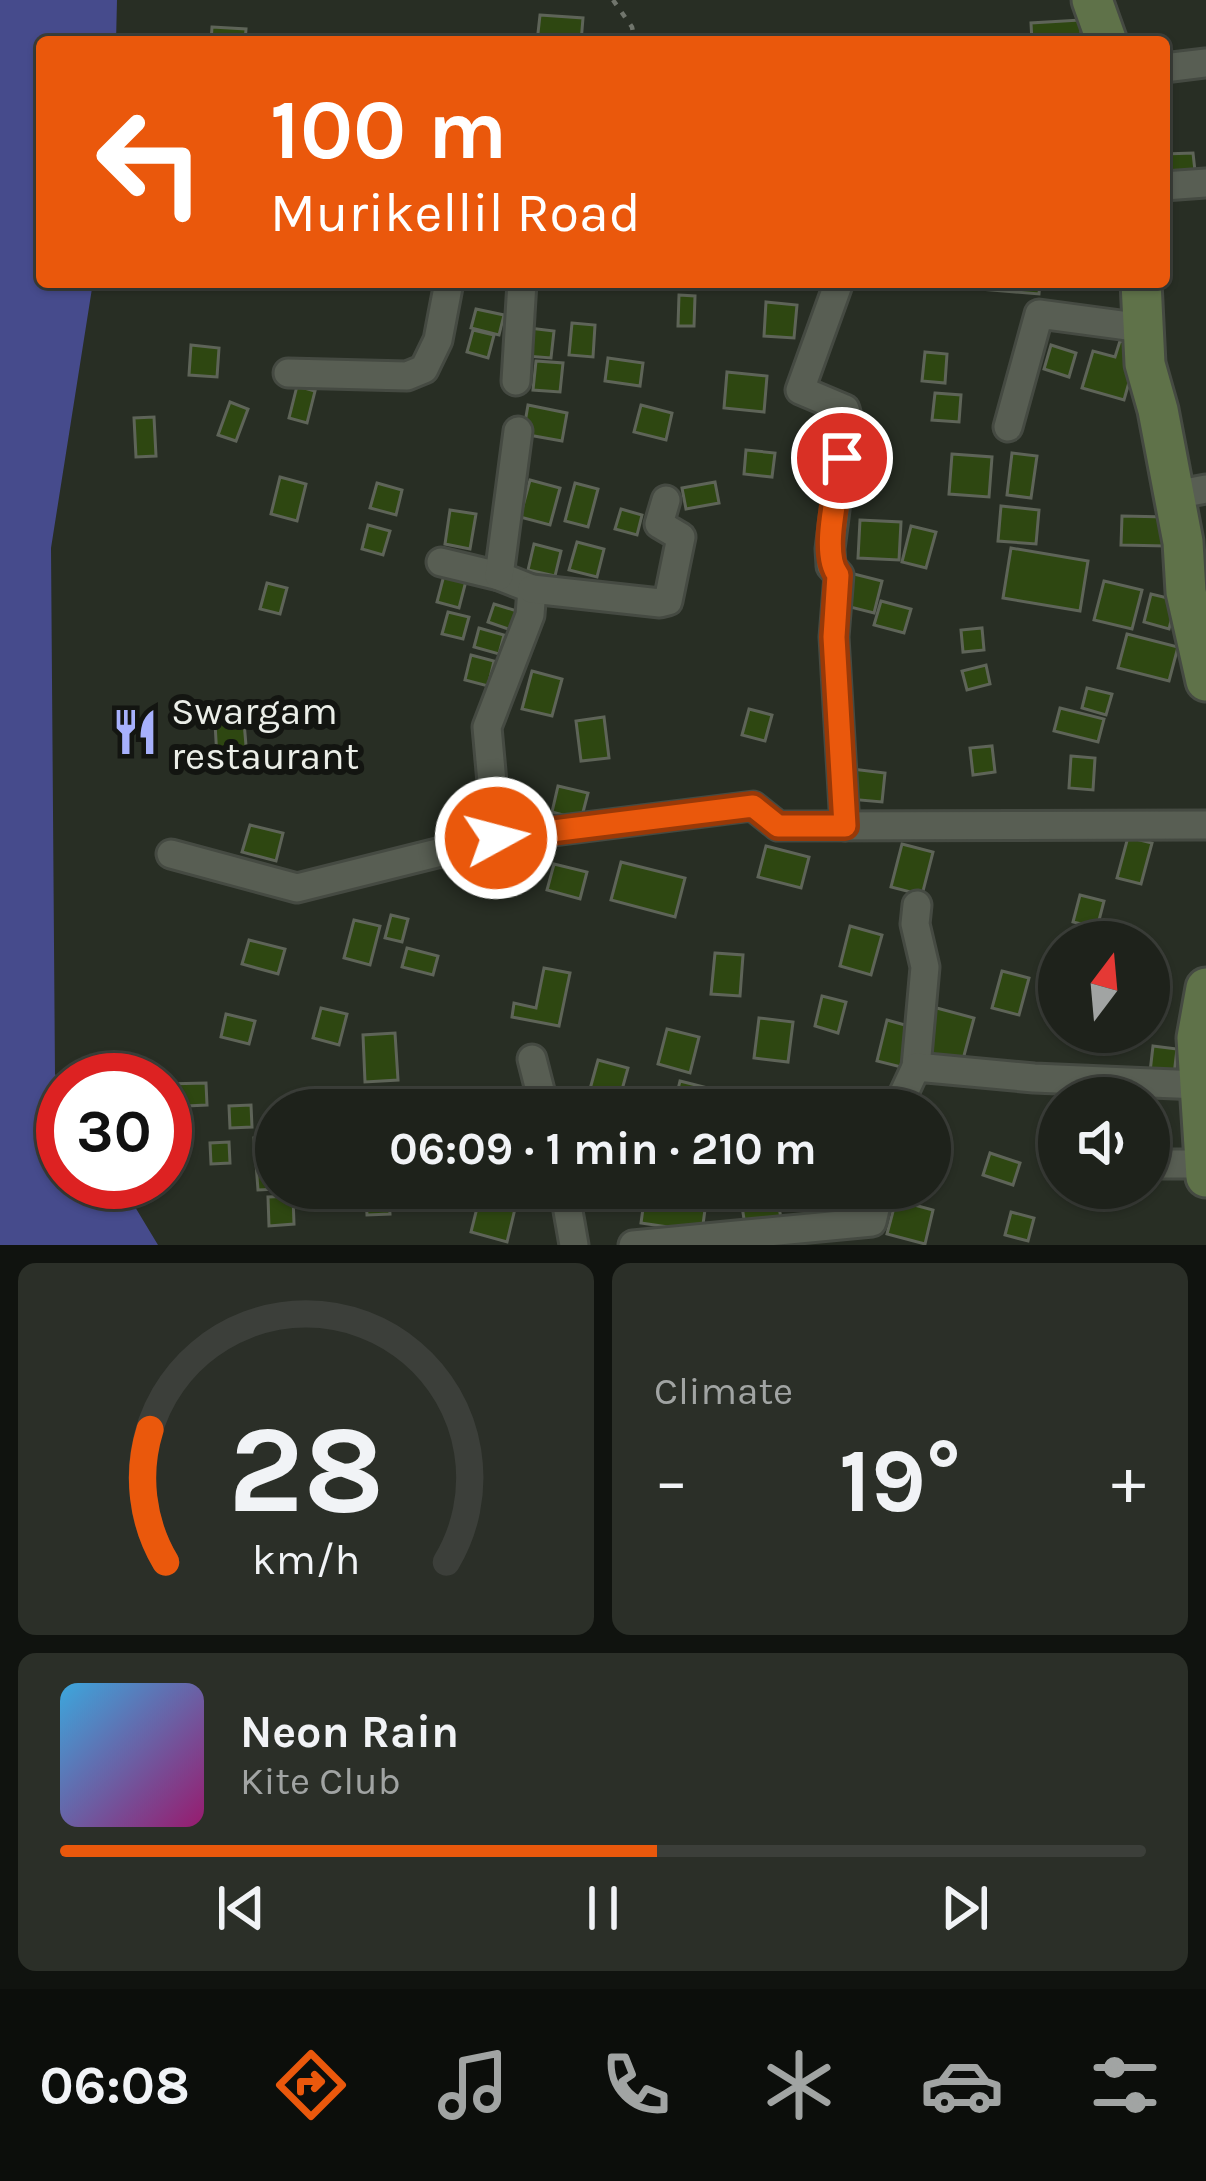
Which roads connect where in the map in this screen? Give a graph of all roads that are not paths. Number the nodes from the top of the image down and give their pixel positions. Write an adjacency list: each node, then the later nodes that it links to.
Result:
1 (1092, 0): 2 (main road)
2 (1105, 36)
3 (1206, 63): 4 (street)
4 (1170, 67)
5 (1206, 183): 6 (street)
6 (1170, 186)
7 (448, 288): 12 (street)
8 (522, 288): 13 (street)
9 (838, 288): 23 (street)
10 (1141, 288): 11 (main road)
11 (1143, 328): 14 (street); 16 (main road)
12 (288, 373)
13 (516, 381)
14 (1008, 427)
15 (518, 431): 19 (street)
16 (1190, 492): 21 (main road)
17 (666, 500): 20 (street)
18 (441, 562): 19 (street)
19 (499, 575): 20 (street)
20 (532, 589): 24 (street)
21 (1206, 681)
22 (1206, 825): 23 (street)
23 (845, 826): 24 (street)
24 (496, 838): 25 (street)
25 (171, 854)
26 (917, 905): 29 (street)
27 (1206, 988): 30 (main road)
28 (532, 1059): 31 (street)
29 (916, 1067): 30 (street); 32 (street)
30 (1199, 1085): 34 (main road)
31 (539, 1089)
32 (903, 1089)
33 (1170, 1166): 34 (street)
34 (1204, 1170)
35 (568, 1209): 37 (street)
36 (875, 1209): 38 (street)
37 (574, 1245)
38 (633, 1245)

